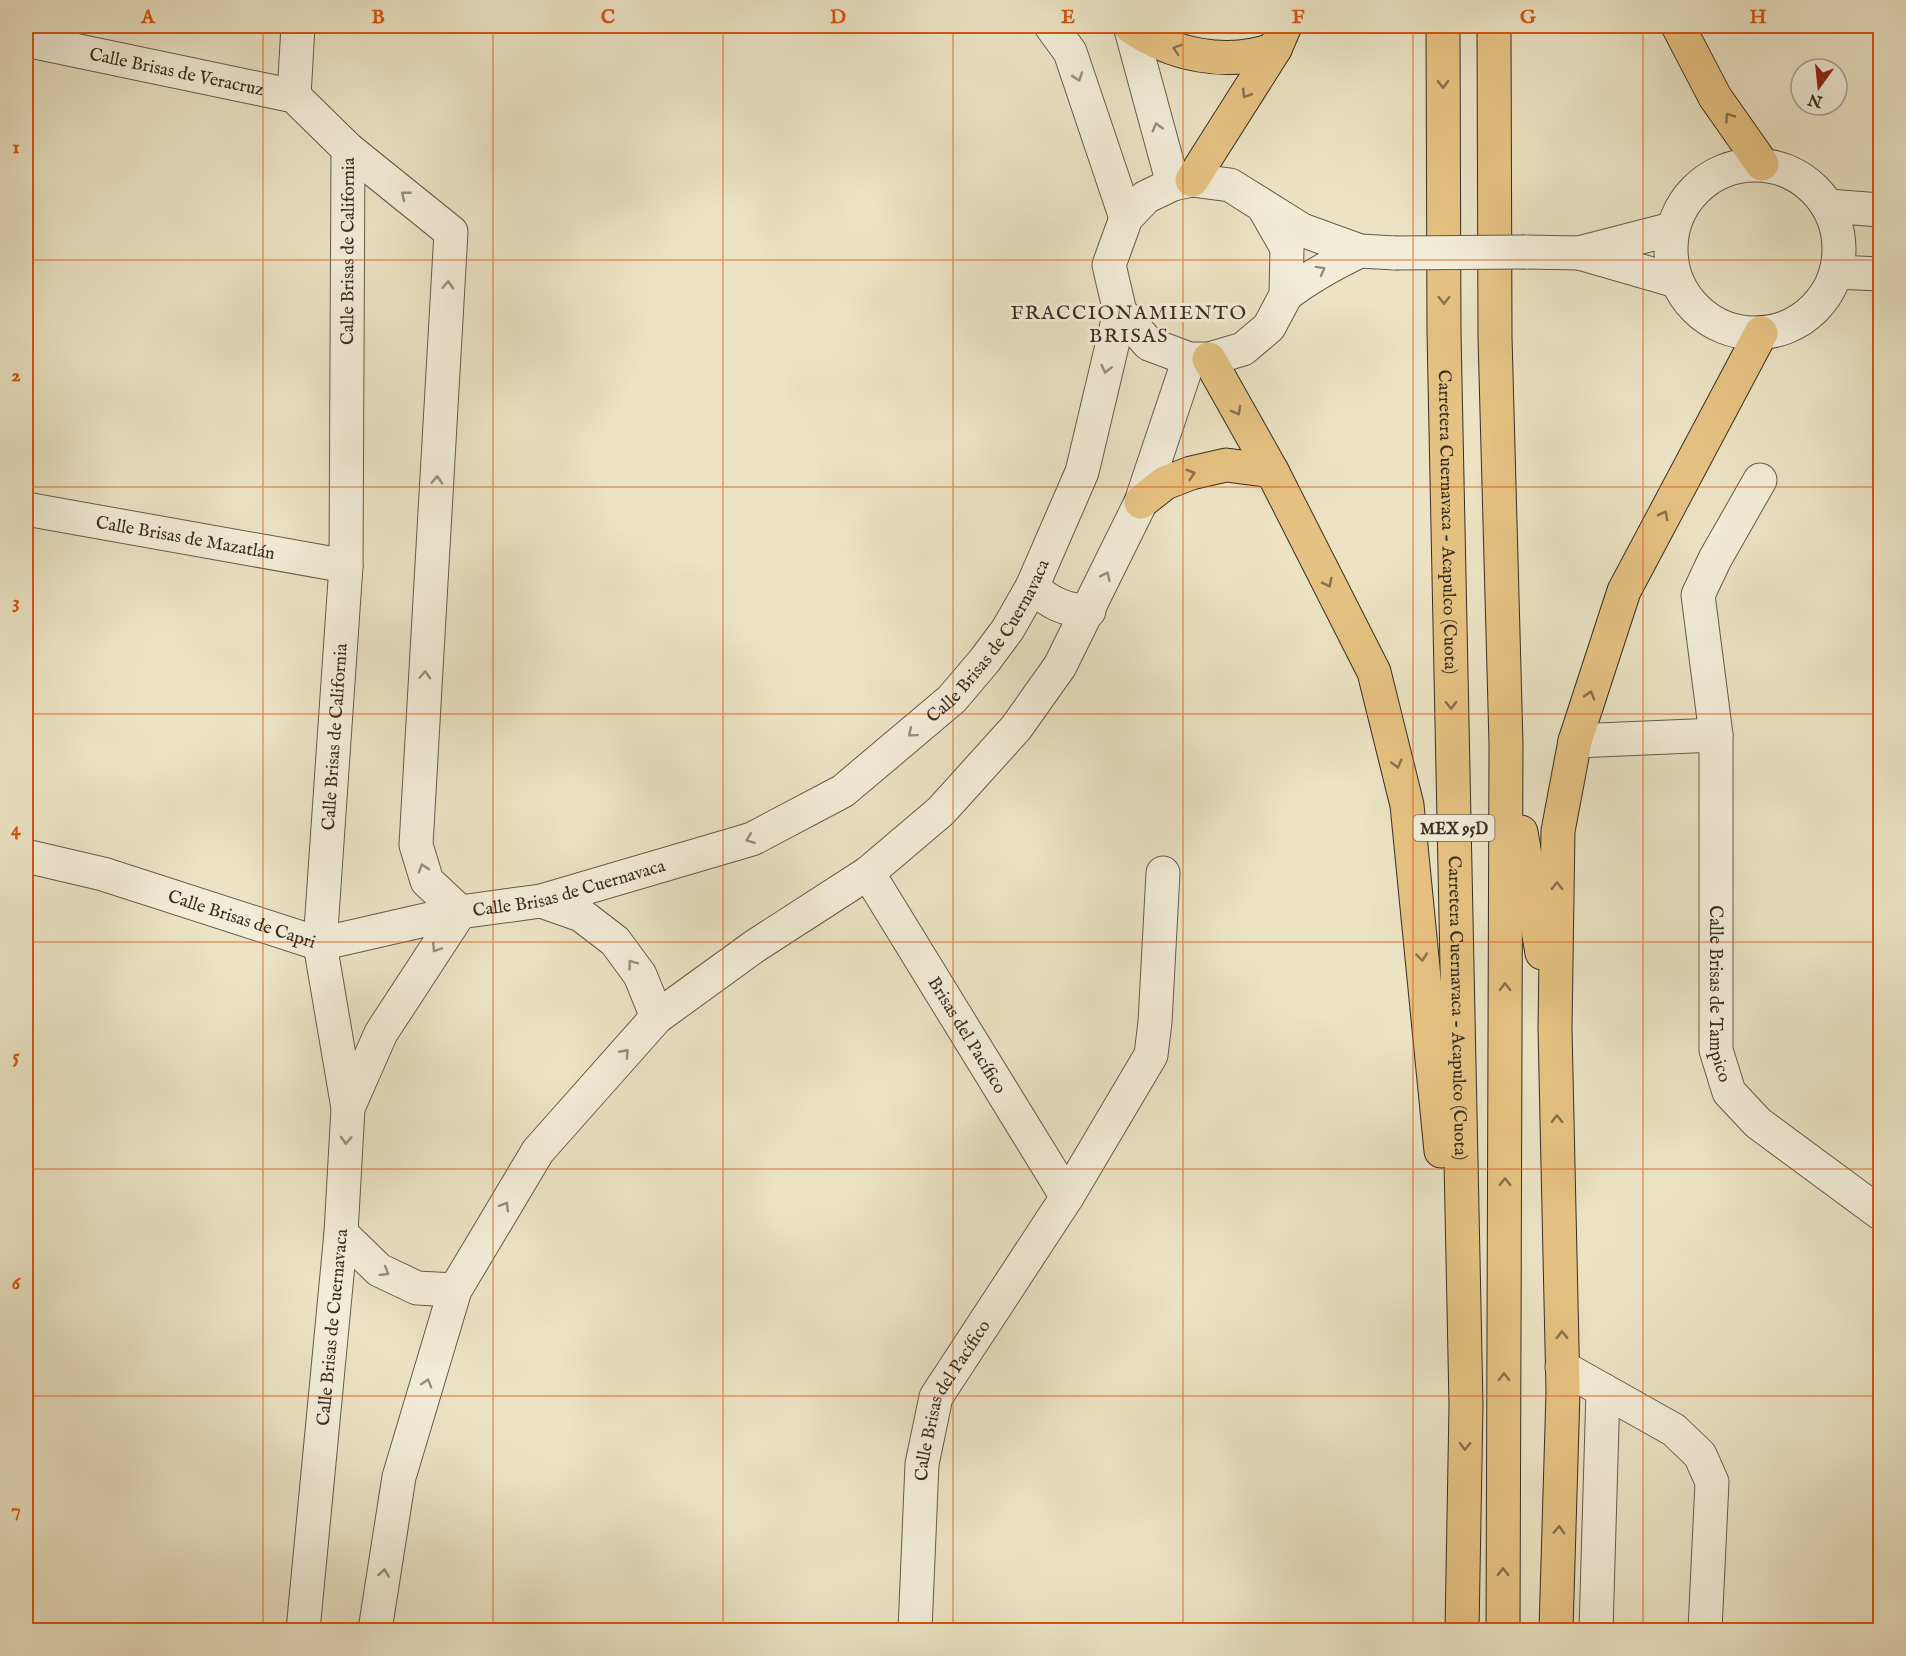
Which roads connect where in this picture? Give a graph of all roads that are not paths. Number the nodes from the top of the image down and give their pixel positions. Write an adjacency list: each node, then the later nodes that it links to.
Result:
1 (298, 26): 9 (street)
2 (1051, 26): 16 (street, one-way to 16)
3 (1130, 26): 7 (highway, one-way to 3); 12 (street, one-way to 3)
4 (1443, 26): 52 (highway, Carretera Cuernavaca - Acapulco (Cuota) / MEX 95D, one-way to 52)
5 (1494, 26): 36 (highway, MEX 95D)
6 (1678, 26): 11 (highway, one-way to 6)
7 (1280, 37): 12 (highway, one-way to 12)
8 (26, 40): 9 (street, Calle Brisas de Veracruz)
9 (294, 96): 10 (street)
10 (348, 149): 31 (street, Calle Brisas de California); 41 (street, Calle Brisas de California, one-way to 10)
11 (1762, 164): 14 (street); 17 (street)
12 (1182, 182): 13 (street); 16 (street)
13 (1263, 206): 18 (street); 23 (street)
14 (1828, 206): 15 (street); 20 (street)
15 (1881, 210)
16 (1126, 218): 24 (street)
17 (1672, 229): 19 (street); 22 (street)
18 (1360, 251): 19 (street, bridge); 23 (street, one-way to 18)
19 (1579, 253): 22 (street)
20 (1836, 272): 21 (street); 25 (street)
21 (1881, 274)
22 (1676, 281): 25 (street)
23 (1286, 296): 26 (street)
24 (1120, 312): 26 (street); 32 (street, Calle Brisas de Cuernavaca, one-way to 32)
25 (1761, 333): 35 (highway, one-way to 25)
26 (1199, 359): 27 (highway, one-way to 27); 29 (street)
27 (1272, 471): 29 (highway, one-way to 27); 52 (highway, one-way to 52)
28 (1760, 480): 34 (street, Calle Brisas de Tampico)
29 (1142, 502): 33 (street, one-way to 29)
30 (26, 509): 31 (street, Calle Brisas de Mazatlán)
31 (346, 566): 42 (street, Calle Brisas de California)
32 (1032, 587): 33 (street); 40 (street, Calle Brisas de Cuernavaca, one-way to 40)
33 (1089, 611): 38 (street)
34 (1716, 735): 35 (street); 47 (street, Calle Brisas de Tampico)
35 (1575, 741): 44 (highway, one-way to 35)
36 (1506, 744): 44 (highway); 57 (highway, MEX 95D, one-way to 36)
37 (26, 856): 42 (street, Calle Brisas de Capri)
38 (868, 873): 43 (street); 46 (street, Brisas del Pacífico)
39 (1163, 873): 46 (street, Calle Brisas del Pacífico)
40 (541, 900): 41 (street, Calle Brisas de Cuernavaca); 43 (street, one-way to 40)
41 (460, 912): 42 (street, Calle Brisas de Capri); 45 (street, Calle Brisas de Cuernavaca, one-way to 45)
42 (320, 944): 45 (street, Calle Brisas de California)
43 (657, 1017): 49 (street, one-way to 43)
44 (1555, 1028): 50 (highway, one-way to 44)
45 (348, 1108): 48 (street, Calle Brisas de Cuernavaca, one-way to 48)
46 (1067, 1197): 55 (street, Calle Brisas del Pacífico)
47 (1881, 1213)
48 (341, 1233): 49 (street, one-way to 49); 53 (street, Calle Brisas de Cuernavaca)
49 (455, 1290): 54 (street, one-way to 49)
50 (1562, 1367): 51 (street); 58 (highway, one-way to 50)
51 (1603, 1390): 59 (street); 60 (street)
52 (1466, 1405): 56 (highway, Carretera Cuernavaca - Acapulco (Cuota) / MEX 95D, one-way to 56)
53 (303, 1630)
54 (375, 1630)
55 (915, 1630)
56 (1462, 1630)
57 (1503, 1630)
58 (1556, 1630)
59 (1596, 1630)
60 (1705, 1630)

